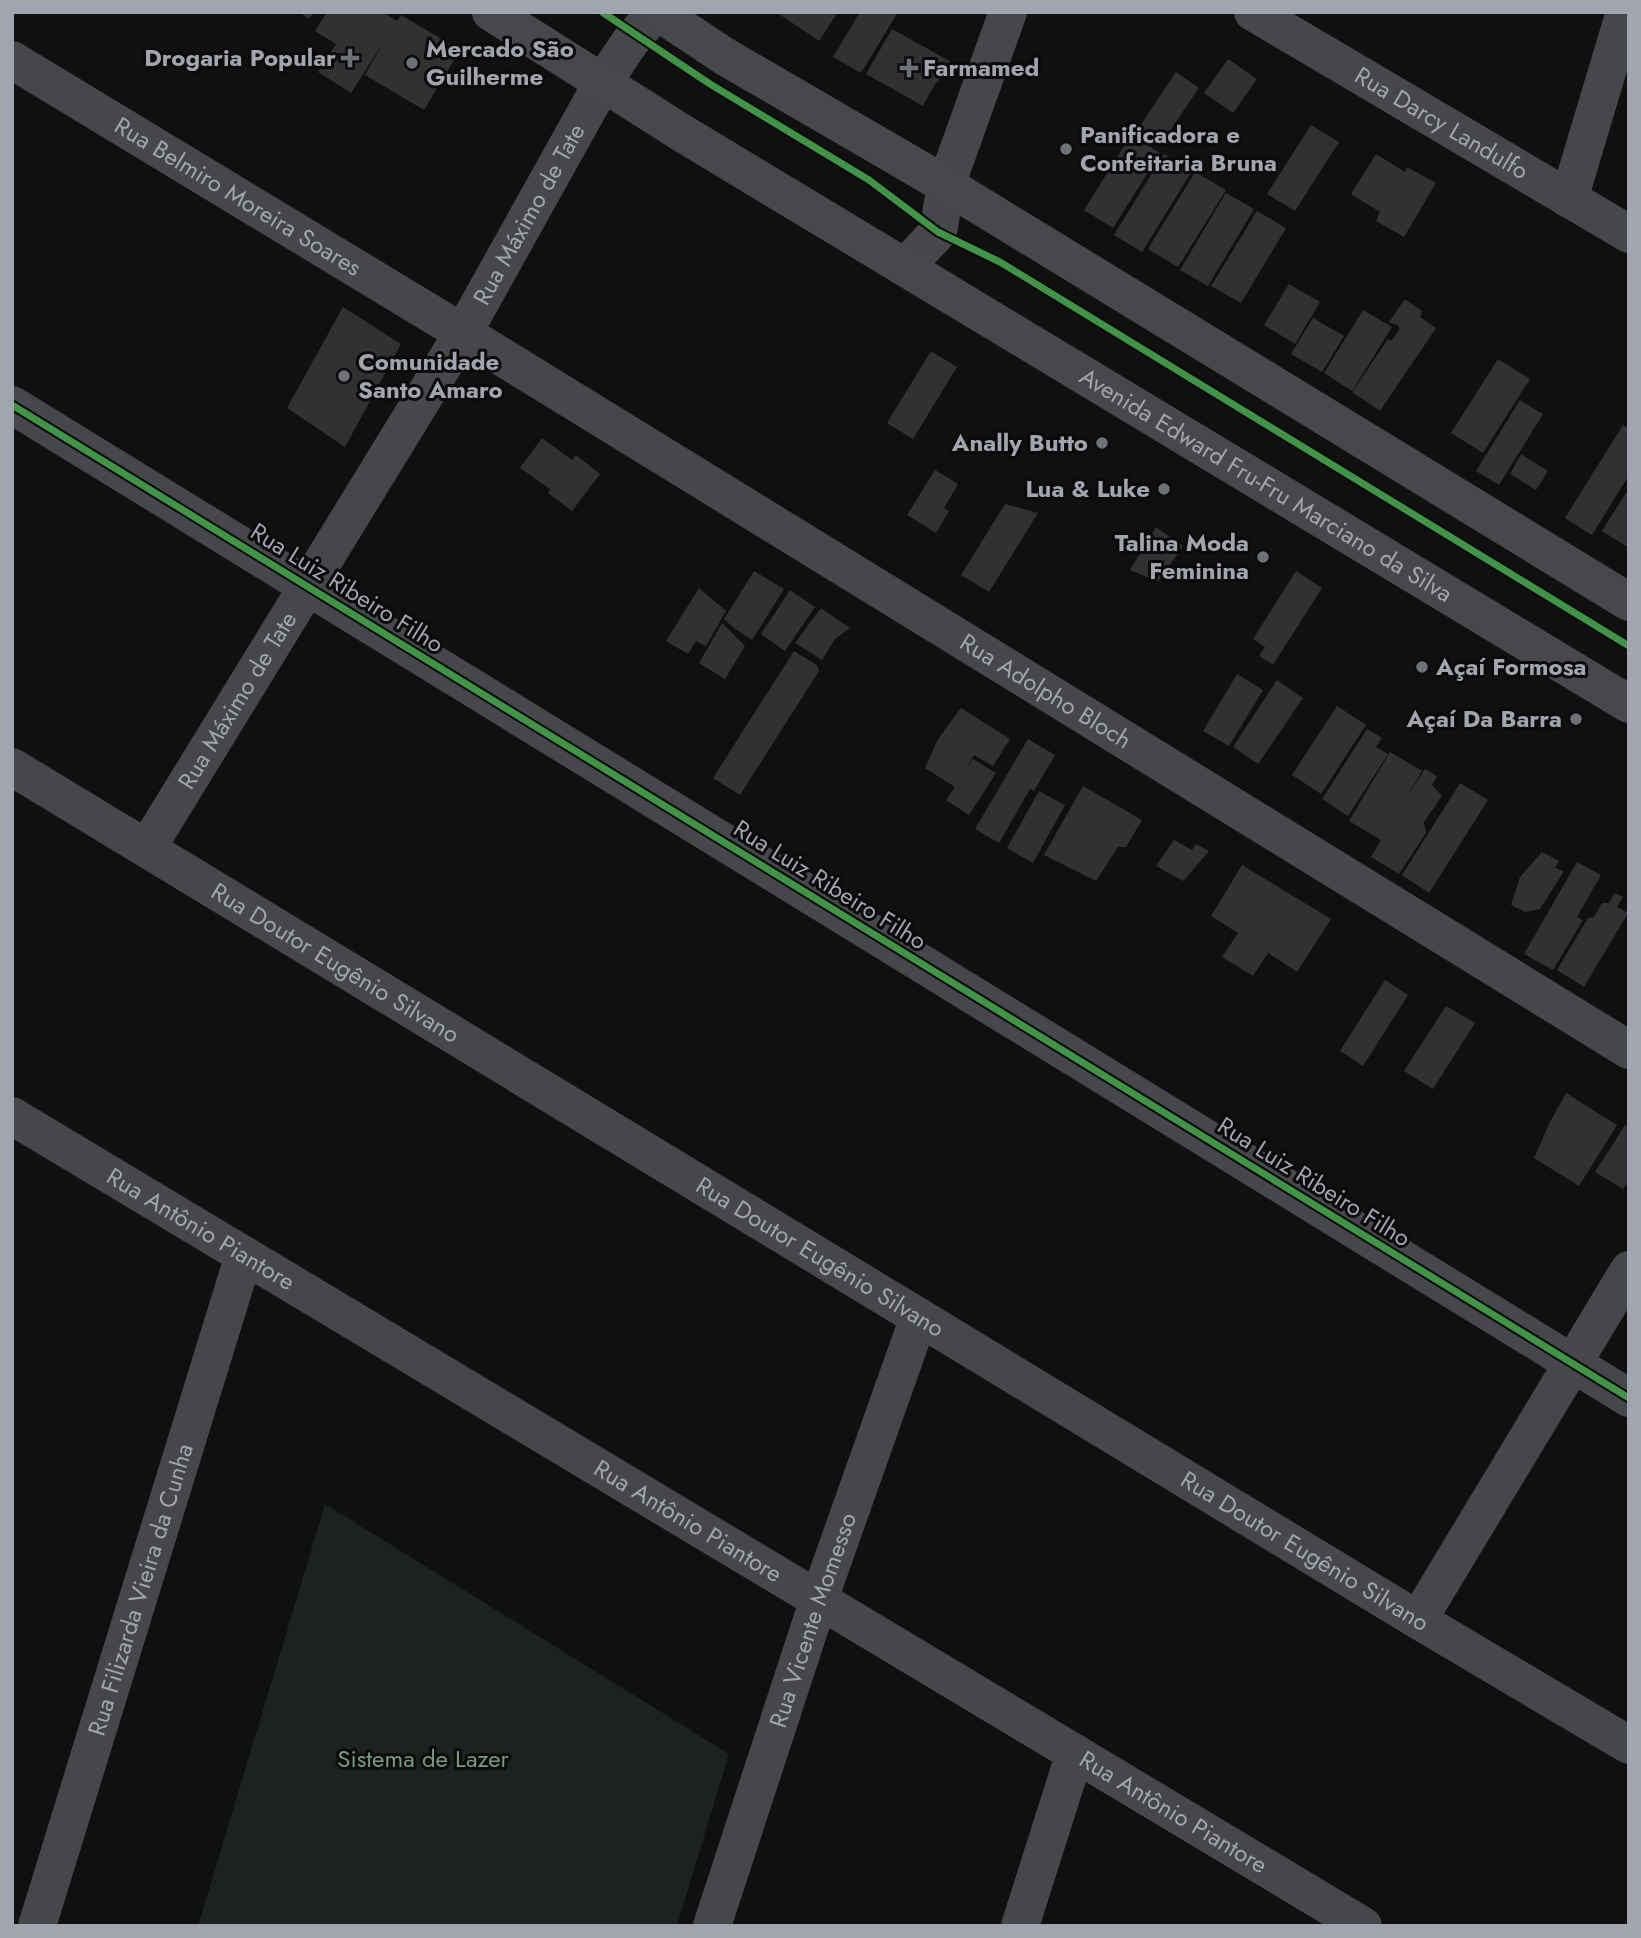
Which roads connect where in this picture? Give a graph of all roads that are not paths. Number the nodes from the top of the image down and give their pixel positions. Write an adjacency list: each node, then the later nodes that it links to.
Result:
1 (491, 12): 8 (main road, Avenida Edward Fru-Fru Marciano da Silva)
2 (657, 12): 8 (street); 9 (main road)
3 (1008, 12): 9 (street)
4 (1253, 12): 6 (street, Rua Darcy Landulfo)
5 (1625, 12): 10 (street)
6 (1314, 29): 10 (street, Rua Darcy Landulfo)
7 (12, 60): 13 (street, Rua Belmiro Moreira Soares)
8 (603, 82): 12 (main road, Avenida Edward Fru-Fru Marciano da Silva); 13 (street, Rua Máximo de Tate)
9 (946, 185): 12 (street); 16 (main road)
10 (1569, 199): 11 (street, Rua Darcy Landulfo)
11 (1629, 234)
12 (905, 267): 17 (main road, Avenida Edward Fru-Fru Marciano da Silva)
13 (463, 333): 15 (street, Rua Máximo de Tate); 20 (street, Rua Adolpho Bloch)
14 (12, 405): 15 (street, Rua Luiz Ribeiro Filho)
15 (307, 586): 19 (street, Rua Máximo de Tate); 25 (street, Rua Luiz Ribeiro Filho)
16 (1629, 602)
17 (1629, 704)
18 (12, 767): 19 (street, Rua Doutor Eugênio Silvano)
19 (147, 848): 24 (street, Rua Doutor Eugênio Silvano)
20 (1629, 1050)
21 (12, 1116): 22 (street, Rua Antônio Piantore)
22 (244, 1255): 27 (street, Rua Antônio Piantore); 31 (street, Rua Filizarda Vieira da Cunha)
23 (1629, 1270): 25 (street)
24 (919, 1317): 27 (street, Rua Vicente Momesso); 28 (street, Rua Doutor Eugênio Silvano)
25 (1573, 1363): 26 (street, Rua Luiz Ribeiro Filho); 28 (street)
26 (1629, 1398)
27 (819, 1599): 30 (street, Rua Antônio Piantore); 32 (street, Rua Vicente Momesso)
28 (1418, 1620): 29 (street, Rua Doutor Eugênio Silvano)
29 (1629, 1745)
30 (1075, 1753): 33 (street); 34 (street, Rua Antônio Piantore)
31 (37, 1926)
32 (712, 1926)
33 (1020, 1926)
34 (1363, 1926)

